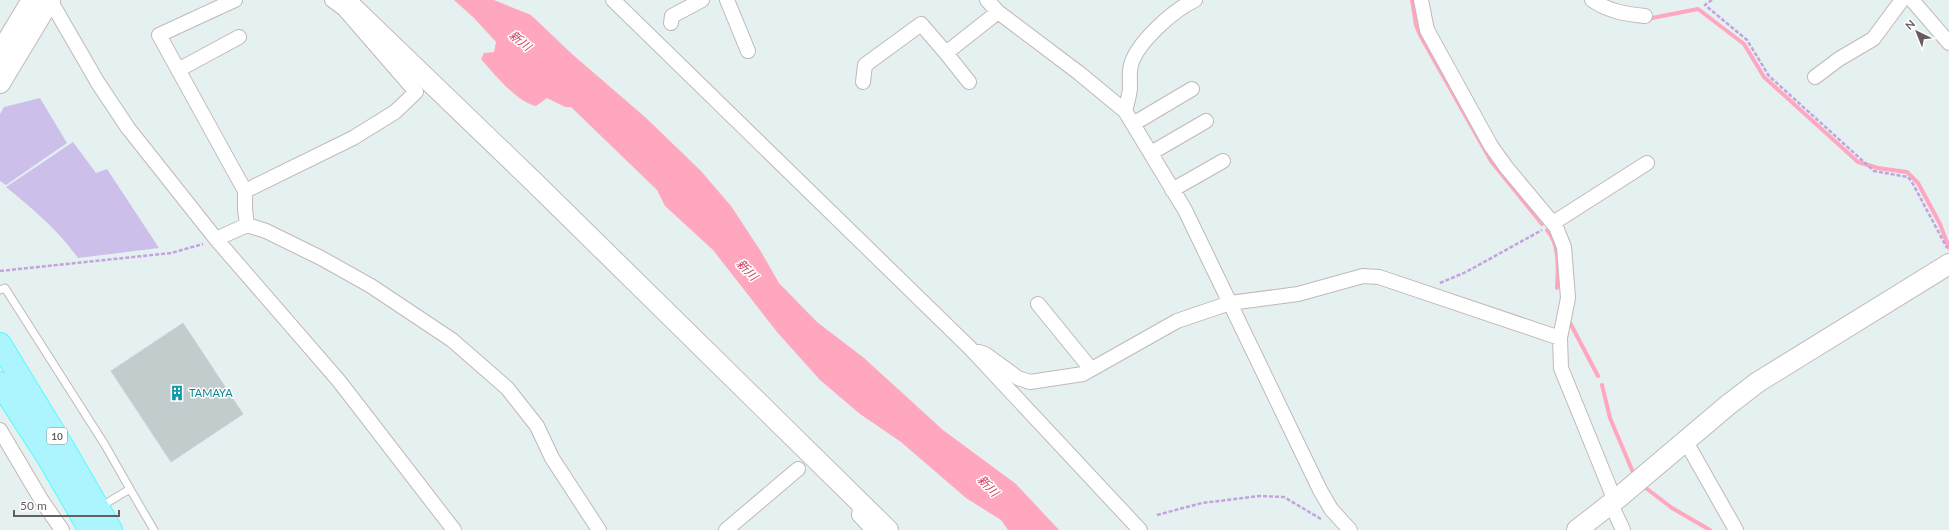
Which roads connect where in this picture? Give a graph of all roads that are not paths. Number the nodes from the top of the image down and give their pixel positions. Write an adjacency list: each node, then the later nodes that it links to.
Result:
1 (32, 0): 21 (street)
2 (50, 0): 27 (street); 39 (street)
3 (234, 0): 23 (street)
4 (332, 0): 36 (street)
5 (345, 0): 54 (street)
6 (613, 0): 46 (street)
7 (702, 0): 17 (street)
8 (727, 0): 20 (street)
9 (987, 0): 15 (street)
10 (1195, 0): 29 (street)
11 (1421, 0): 37 (street)
12 (1592, 0): 16 (street)
13 (1902, 0): 24 (street)
14 (1912, 0): 19 (street)
15 (998, 12): 22 (street); 29 (street)
16 (1645, 16)
17 (671, 23)
18 (239, 37): 23 (street)
19 (1949, 43)
20 (748, 51)
21 (0, 53)
22 (946, 53): 25 (street); 26 (street)
23 (178, 70): 36 (street)
24 (1815, 77)
25 (864, 82)
26 (969, 82)
27 (0, 83)
28 (1192, 89): 31 (street)
29 (1125, 111): 31 (street)
30 (1206, 121): 32 (street)
31 (1133, 124): 32 (street)
32 (1151, 153): 35 (street)
33 (1223, 161): 35 (street)
34 (1647, 163): 37 (street)
35 (1172, 190): 42 (street)
36 (245, 191): 38 (street)
37 (1552, 223): 44 (street)
38 (247, 225): 39 (street); 61 (street)
39 (216, 239): 60 (street)
40 (1949, 264): 50 (street)
41 (0, 290): 52 (lane)
42 (1230, 303): 44 (street); 47 (street); 66 (street)
43 (1038, 304): 47 (street)
44 (1560, 338): 53 (street)
45 (0, 344): 55 (main road, 10)
46 (970, 348): 47 (street); 65 (street)
47 (1091, 369)
48 (0, 383): 57 (main road, 10)
49 (0, 430): 56 (street)
50 (1685, 440): 53 (street); 69 (street)
51 (798, 469): 62 (street)
52 (130, 489): 55 (lane); 59 (lane)
53 (1613, 502): 67 (street); 68 (street)
54 (861, 503): 63 (street); 64 (street)
55 (98, 508): 58 (main road, 10)
56 (62, 530)
57 (90, 530)
58 (111, 530)
59 (154, 530)
60 (454, 530)
61 (599, 530)
62 (726, 530)
63 (873, 530)
64 (888, 530)
65 (1140, 530)
66 (1350, 530)
67 (1577, 530)
68 (1623, 530)
69 (1736, 530)

